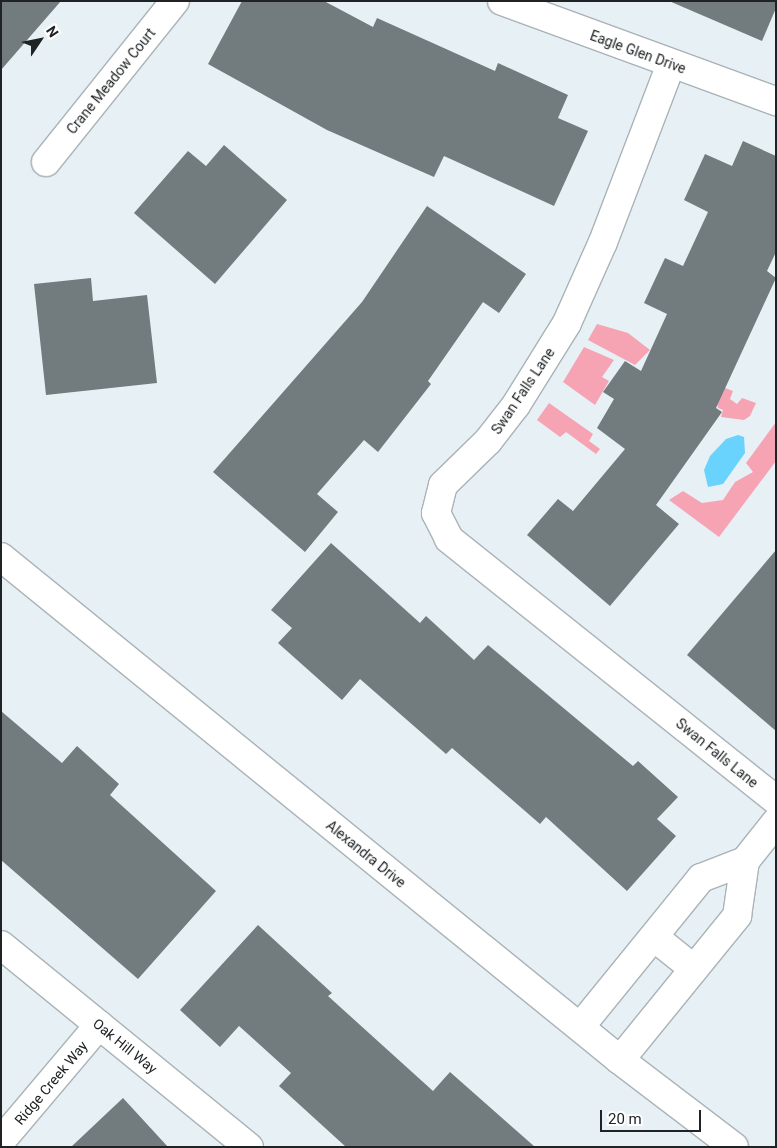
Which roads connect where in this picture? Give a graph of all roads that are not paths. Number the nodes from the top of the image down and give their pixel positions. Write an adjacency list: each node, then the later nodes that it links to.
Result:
1 (175, 1): 5 (street, Crane Meadow Court)
2 (502, 1): 3 (street, Eagle Glen Drive)
3 (671, 64): 4 (street, Eagle Glen Drive); 7 (street, Swan Falls Lane)
4 (776, 101)
5 (46, 162)
6 (1, 557): 14 (street, Alexandra Drive)
7 (776, 800)
8 (776, 822): 9 (street)
9 (745, 861): 10 (street); 12 (street)
10 (654, 937): 12 (street); 14 (street)
11 (1, 945): 13 (street, Oak Hill Way)
12 (694, 969): 15 (street)
13 (99, 1024): 16 (street, Ridge Creek Way); 17 (street, Oak Hill Way)
14 (580, 1027): 15 (street, Alexandra Drive)
15 (620, 1060): 18 (street, Alexandra Drive)
16 (1, 1141)
17 (249, 1147)
18 (734, 1147)

